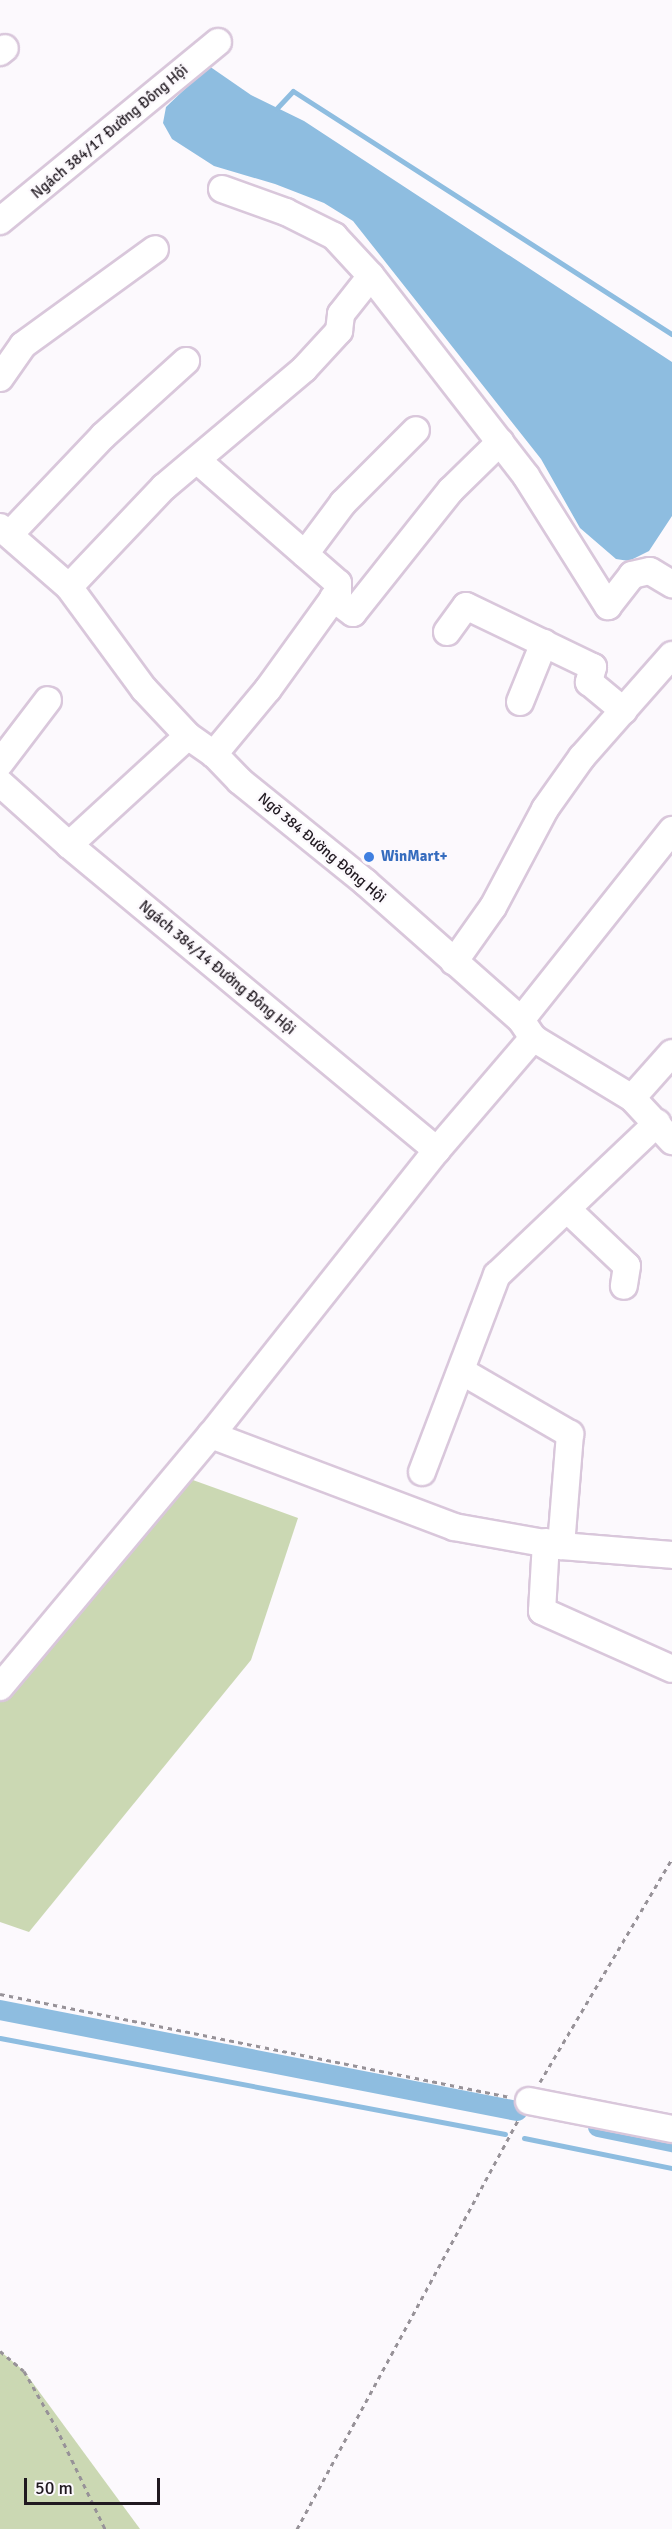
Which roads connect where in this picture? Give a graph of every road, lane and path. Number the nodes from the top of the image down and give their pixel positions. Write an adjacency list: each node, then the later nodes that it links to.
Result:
1 (218, 42): 3 (street, Ngách 384/17 Đường Đông Hội)
2 (222, 189): 5 (street)
3 (0, 221)
4 (155, 249): 7 (street)
5 (371, 276): 9 (street); 10 (street)
6 (186, 361): 11 (street)
7 (0, 378)
8 (416, 430): 12 (street)
9 (500, 442): 13 (street); 15 (street)
10 (197, 460): 12 (street); 14 (street)
11 (5, 531): 14 (street, Ngõ 384 Đường Đông Hội)
12 (305, 554): 15 (street)
13 (672, 585)
14 (69, 587): 22 (street, Ngõ 384 Đường Đông Hội)
15 (333, 598): 23 (street)
16 (447, 632): 17 (street)
17 (544, 643): 20 (street); 21 (street)
18 (672, 655): 21 (street)
19 (48, 700): 24 (street)
20 (520, 702)
21 (624, 711): 28 (street)
22 (188, 736): 23 (street, Ngõ 384 Đường Đông Hội); 27 (street)
23 (214, 754): 28 (street, Ngõ 384 Đường Đông Hội)
24 (0, 763)
25 (0, 783): 27 (street, Ngách 384/14 Đường Đông Hội)
26 (672, 830): 29 (street)
27 (69, 845): 33 (street, Ngách 384/14 Đường Đông Hội)
28 (454, 962): 29 (street, Ngõ 384 Đường Đông Hội)
29 (527, 1029): 31 (street, Ngõ 384 Đường Đông Hội); 33 (street)
30 (672, 1053): 31 (street)
31 (632, 1098): 32 (street, Ngõ 384 Đường Đông Hội)
32 (665, 1132): 34 (street)
33 (437, 1149): 37 (street)
34 (568, 1210): 35 (street); 36 (street)
35 (624, 1286)
36 (463, 1372): 38 (street); 39 (street)
37 (212, 1436): 39 (street); 42 (street)
38 (422, 1472)
39 (553, 1544): 40 (street); 41 (street)
40 (672, 1555)
41 (672, 1669)
42 (0, 1687)
43 (672, 1859): 45 (path)
44 (0, 1994): 45 (path)
45 (529, 2101): 46 (street); 49 (path)
46 (672, 2129)
47 (0, 2351): 48 (path)
48 (105, 2529)
49 (297, 2529)

